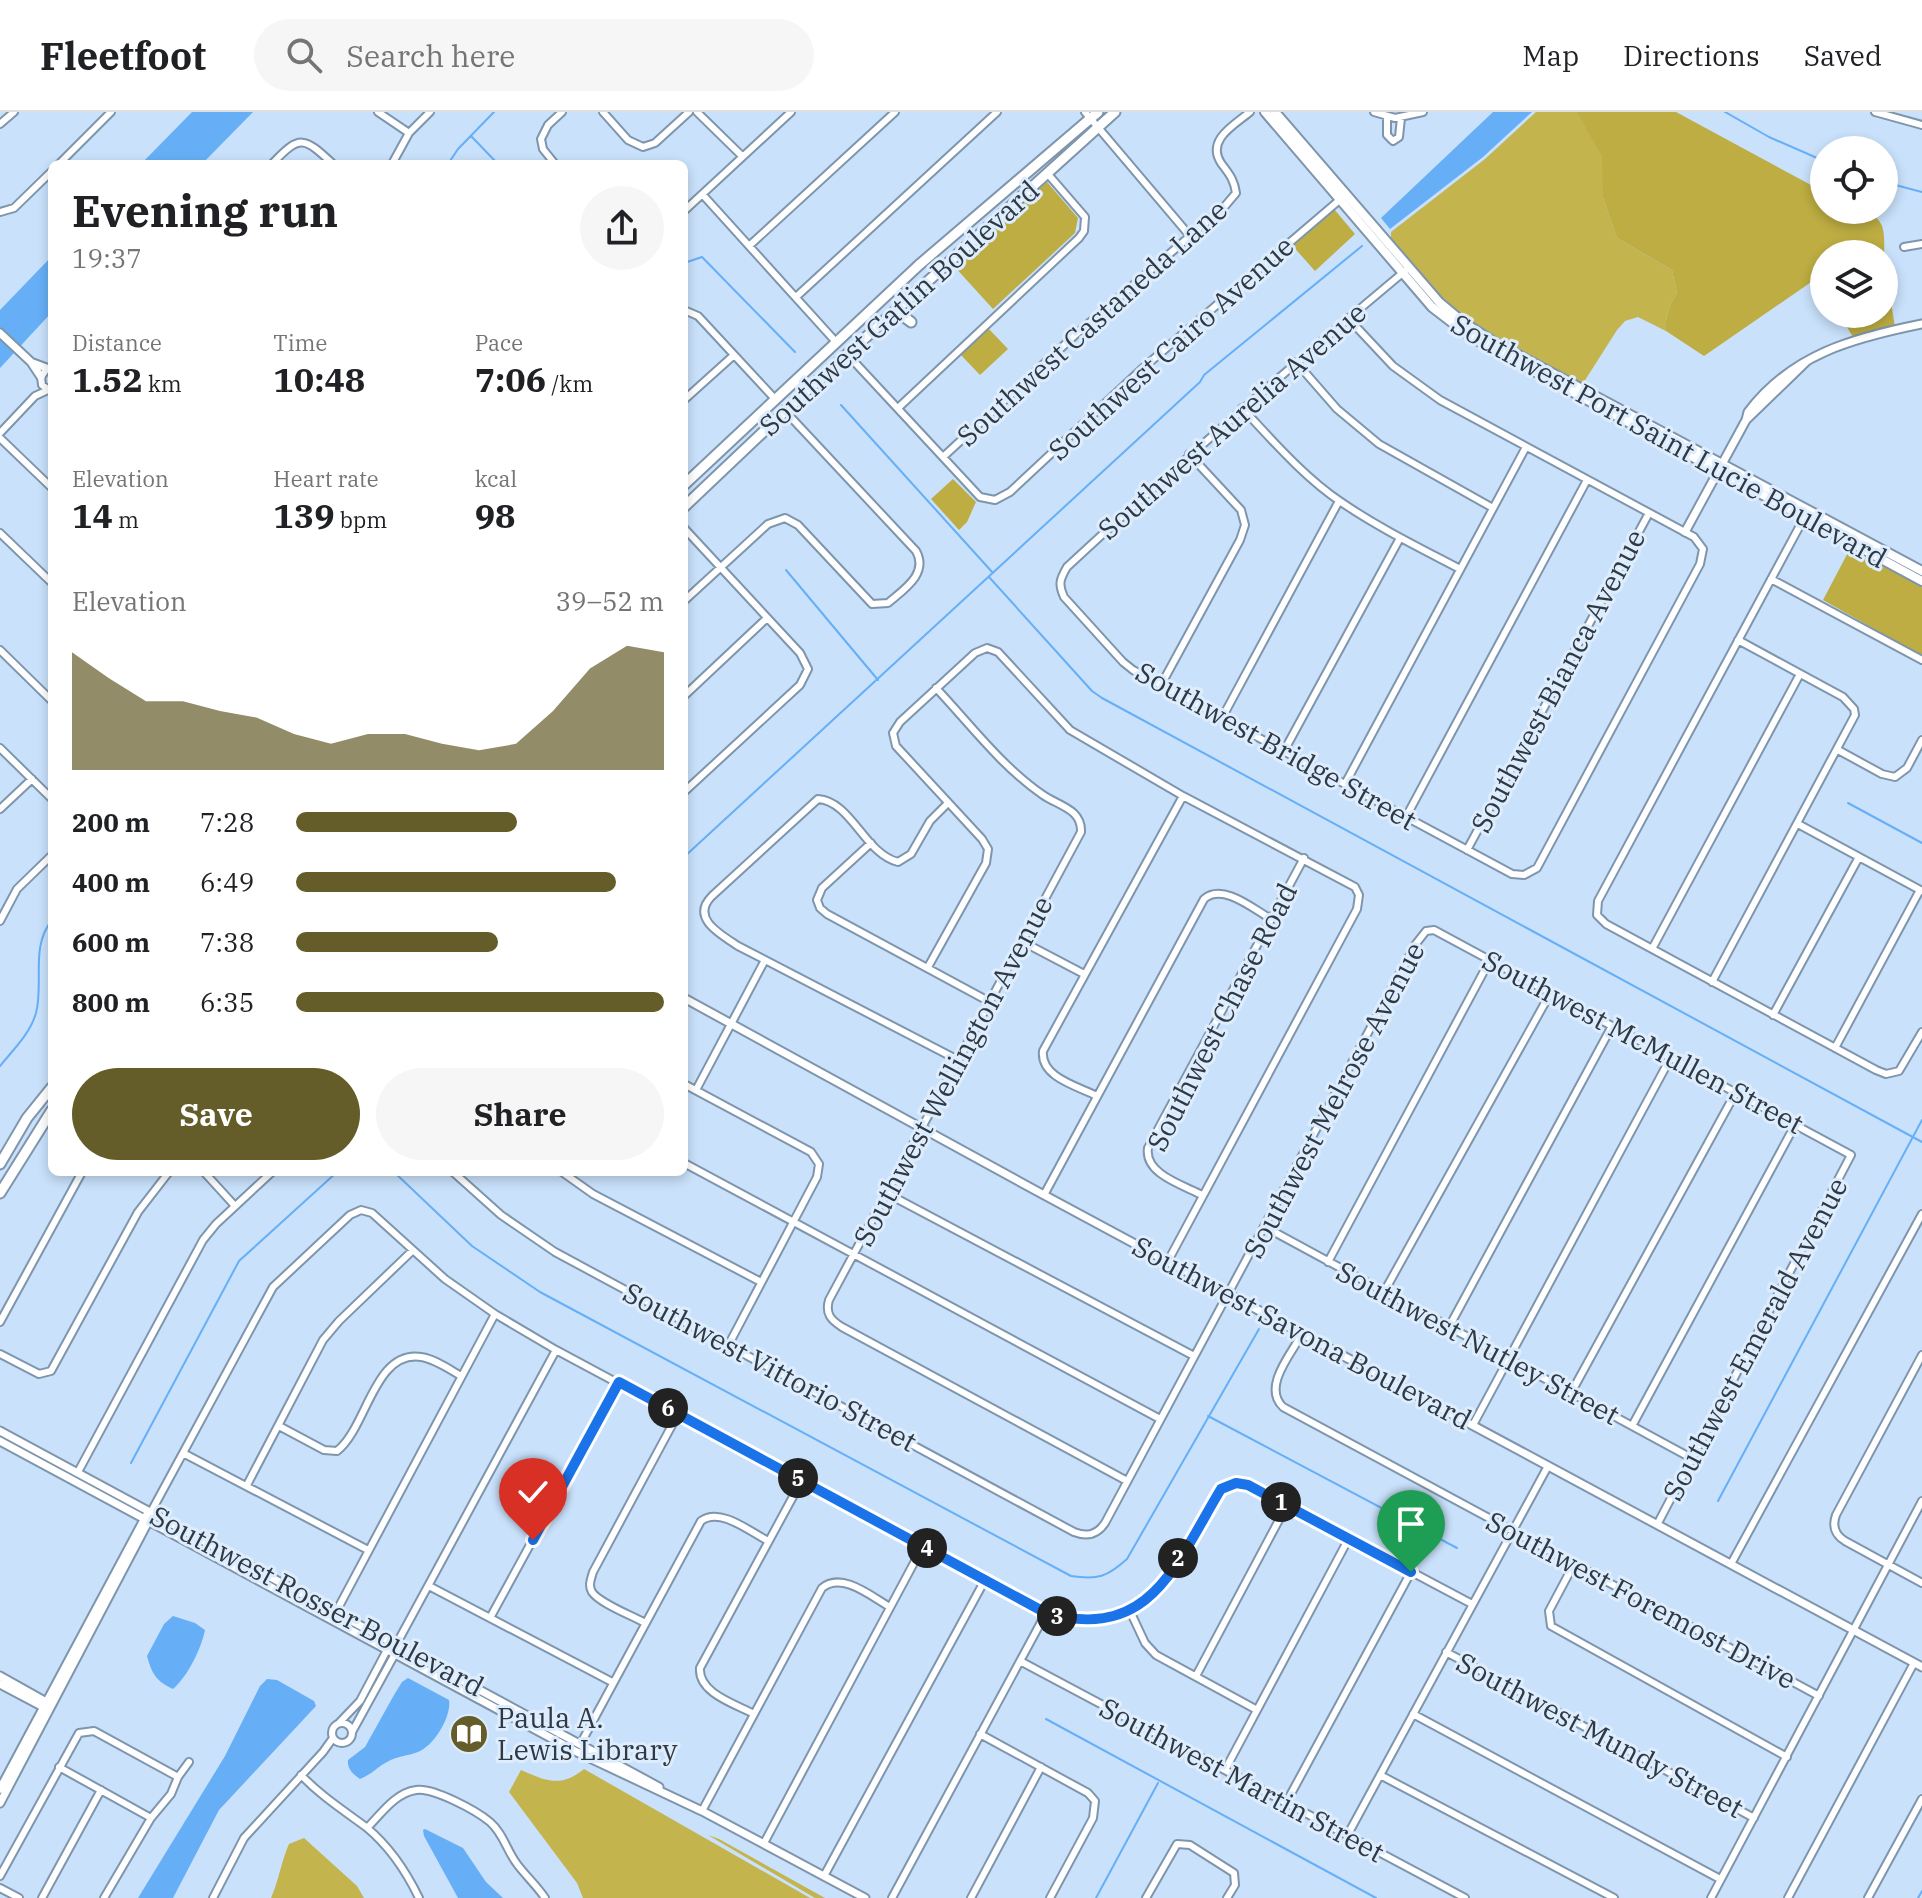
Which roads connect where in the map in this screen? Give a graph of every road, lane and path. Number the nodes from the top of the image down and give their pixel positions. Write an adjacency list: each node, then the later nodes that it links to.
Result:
1 (14, 112): 22 (street)
2 (111, 112): 27 (street)
3 (378, 112): 25 (street)
4 (430, 112): 25 (street)
5 (562, 112): 31 (street)
6 (603, 112): 7 (street)
7 (689, 112)
8 (697, 112): 26 (street)
9 (791, 112): 26 (street)
10 (895, 112): 40 (street)
11 (997, 112): 44 (street)
12 (1115, 112): 24 (main road, Southwest Gatlin Boulevard)
13 (1250, 112): 38 (street, Southwest Castaneda Lane)
14 (1265, 112): 35 (main road, Southwest Port Saint Lucie Boulevard)
15 (1275, 112): 35 (main road, Southwest Port Saint Lucie Boulevard)
16 (1374, 112): 20 (street)
17 (1423, 112): 21 (street)
18 (1875, 112): 23 (street)
19 (1091, 114): 24 (street); 46 (main road, Southwest Gatlin Boulevard)
20 (1387, 117): 21 (street); 21 (street)
21 (1401, 118)
22 (0, 124)
23 (1922, 125)
24 (1098, 128): 32 (main road, Southwest Gatlin Boulevard); 38 (street)
25 (409, 133): 30 (street)
26 (742, 156): 34 (street)
27 (63, 160)
28 (276, 160): 29 (street)
29 (329, 160)
30 (394, 160)
31 (552, 160)
32 (1047, 173): 45 (main road, Southwest Gatlin Boulevard); 68 (street)
33 (48, 175): 37 (street)
34 (703, 195): 36 (street); 40 (street)
35 (1343, 197): 43 (main road, Southwest Port Saint Lucie Boulevard); 74 (street, Southwest Cairo Avenue)
36 (688, 208)
37 (1, 212)
38 (1190, 236): 74 (street, Southwest Castaneda Lane)
39 (1922, 244): 41 (street); 42 (street)
40 (749, 246): 44 (street)
41 (1904, 247)
42 (1922, 252)
43 (1405, 270): 48 (street, Southwest Aurelia Avenue); 62 (main road, Southwest Port Saint Lucie Boulevard); 63 (main road, Southwest Port Saint Lucie Boulevard)
44 (796, 297): 51 (street)
45 (904, 303): 52 (main road, Southwest Gatlin Boulevard); 52 (main road)
46 (878, 304): 51 (main road, Southwest Gatlin Boulevard); 53 (main road)
47 (688, 312): 54 (street)
48 (1348, 318): 56 (street, Southwest Aurelia Avenue); 72 (street)
49 (1922, 324): 75 (street)
50 (0, 333): 55 (street)
51 (836, 342): 66 (main road); 67 (main road, Southwest Gatlin Boulevard)
52 (859, 343): 53 (main road, Southwest Gatlin Boulevard)
53 (847, 354): 66 (main road, Southwest Gatlin Boulevard); 68 (street)
54 (734, 355): 65 (street); 67 (street)
55 (31, 362): 57 (street); 59 (street)
56 (1296, 362): 69 (street, Southwest Aurelia Avenue); 81 (street)
57 (48, 368)
58 (48, 371): 59 (street)
59 (41, 380): 60 (street); 64 (street)
60 (48, 388)
61 (48, 391): 64 (street)
62 (1576, 395): 63 (main road); 75 (main road, Southwest Port Saint Lucie Boulevard)
63 (1595, 395): 75 (main road, Southwest Port Saint Lucie Boulevard)
64 (35, 396): 71 (street)
65 (688, 396)
66 (801, 396): 70 (main road, Southwest Gatlin Boulevard)
67 (775, 399): 77 (main road, Southwest Gatlin Boulevard)
68 (898, 408): 74 (street)
69 (1242, 408): 73 (street, Southwest Aurelia Avenue); 79 (street)
70 (785, 411): 80 (main road, Southwest Gatlin Boulevard); 89 (street)
71 (0, 435): 78 (street)
72 (1526, 447): 76 (street); 81 (street)
73 (1189, 454): 94 (street, Southwest Aurelia Avenue); 102 (street)
74 (943, 457)
75 (1719, 468): 83 (main road, Southwest Port Saint Lucie Boulevard); 84 (main road, Southwest Port Saint Lucie Boulevard); 86 (street)
76 (1587, 480): 82 (street); 118 (street)
77 (688, 481)
78 (48, 484)
79 (1339, 501): 88 (street); 106 (street)
80 (688, 503)
81 (1493, 508): 90 (street)
82 (1649, 513): 86 (street); 121 (street, Southwest Bianca Avenue)
83 (1804, 518): 84 (main road); 93 (street); 95 (main road, Southwest Port Saint Lucie Boulevard)
84 (1824, 518): 91 (main road, Southwest Port Saint Lucie Boulevard)
85 (688, 532): 89 (street)
86 (1685, 532): 121 (street, Southwest Bridge Street)
87 (0, 533): 92 (street)
88 (1400, 538): 90 (street); 110 (street)
89 (722, 567): 96 (street); 97 (street)
90 (1460, 569): 112 (street)
91 (1922, 571)
92 (48, 579)
93 (1771, 579): 98 (street); 100 (street)
94 (1060, 580): 102 (street, Southwest Bridge Street)
95 (1922, 581)
96 (688, 597)
97 (767, 618): 104 (street); 113 (street)
98 (1738, 640): 101 (street); 130 (street)
99 (0, 650): 105 (street)
100 (1922, 660)
101 (1800, 674): 109 (street); 130 (street)
102 (1161, 685): 106 (street, Southwest Bridge Street)
103 (936, 688): 115 (street); 116 (street); 129 (street, Southwest Wellington Avenue)
104 (688, 692)
105 (48, 697)
106 (1222, 718): 110 (street, Southwest Bridge Street)
107 (1922, 740): 109 (street)
108 (0, 748): 111 (street)
109 (1838, 750): 119 (street)
110 (1284, 751): 112 (street, Southwest Bridge Street)
111 (32, 779): 114 (street); 117 (street)
112 (1345, 784): 118 (street, Southwest Bridge Street)
113 (688, 788)
114 (48, 795)
115 (1183, 796): 123 (street); 134 (street)
116 (948, 803): 120 (street); 133 (street)
117 (0, 809)
118 (1406, 817): 121 (street, Southwest Bridge Street)
119 (1798, 824): 122 (street); 135 (street)
120 (871, 843): 131 (street); 133 (street)
121 (1467, 850)
122 (1859, 857): 125 (street); 139 (street)
123 (1304, 858): 126 (street, Southwest Chase Road); 166 (street)
124 (48, 859): 127 (street)
125 (1921, 890): 143 (street)
126 (1271, 919): 150 (street); 166 (street, Southwest Chase Road)
127 (0, 921)
128 (1434, 930): 132 (street, Southwest McMullen Street); 170 (street, Southwest Melrose Avenue)
129 (1023, 942): 134 (street); 138 (street, Southwest Wellington Avenue)
130 (1652, 949): 135 (street)
131 (765, 960): 140 (street); 145 (street)
132 (1490, 960): 136 (street, Southwest McMullen Street); 174 (street)
133 (928, 967): 138 (street)
134 (1084, 974): 150 (street)
135 (1712, 982): 139 (street)
136 (1551, 992): 141 (street, Southwest McMullen Street); 176 (street)
137 (688, 1000): 140 (street, Southwest Savona Boulevard)
138 (990, 1002): 145 (street, Southwest Wellington Avenue)
139 (1773, 1015): 143 (street)
140 (730, 1025): 147 (street); 153 (street, Southwest Savona Boulevard)
141 (1612, 1026): 144 (street, Southwest McMullen Street); 180 (street)
142 (1922, 1032): 143 (street)
143 (1835, 1048)
144 (1671, 1057): 149 (street, Southwest McMullen Street); 187 (street)
145 (958, 1060): 153 (street, Southwest Wellington Avenue)
146 (688, 1086): 147 (street)
147 (696, 1090): 169 (street)
148 (48, 1092): 155 (main road)
149 (1736, 1092): 152 (street, Southwest McMullen Street); 190 (street)
150 (1097, 1096): 165 (street)
151 (48, 1116): 163 (main road)
152 (1795, 1125): 154 (street, Southwest McMullen Street); 195 (street)
153 (922, 1128): 164 (street, Southwest Wellington Avenue); 165 (street, Southwest Savona Boulevard)
154 (1851, 1155): 199 (street, Southwest Emerald Avenue)
155 (0, 1164)
156 (688, 1165): 169 (street)
157 (80, 1176): 179 (street)
158 (166, 1176): 184 (street)
159 (208, 1176): 167 (street)
160 (268, 1176): 167 (street)
161 (457, 1176): 182 (street, Southwest Vittorio Street)
162 (568, 1176): 175 (street)
163 (0, 1193)
164 (888, 1194): 172 (street, Southwest Wellington Avenue); 186 (street)
165 (1044, 1195): 173 (street, Southwest Savona Boulevard)
166 (1202, 1195): 173 (street)
167 (235, 1206): 201 (street)
168 (1922, 1214): 217 (street)
169 (793, 1221): 172 (street); 175 (street)
170 (1265, 1227): 174 (street, Southwest Nutley Street); 177 (street, Southwest Melrose Avenue)
171 (412, 1251): 178 (street); 194 (street); 198 (street)
172 (854, 1255): 192 (street); 203 (street, Southwest Wellington Avenue)
173 (1168, 1261): 177 (street, Southwest Savona Boulevard)
174 (1328, 1262): 176 (street, Southwest Nutley Street)
175 (761, 1282): 182 (street)
176 (1384, 1292): 180 (street, Southwest Nutley Street)
177 (1230, 1294): 181 (street, Southwest Savona Boulevard); 186 (street, Southwest Melrose Avenue)
178 (495, 1314): 183 (street); 188 (street)
179 (0, 1322)
180 (1449, 1327): 187 (street, Southwest Nutley Street)
181 (1302, 1334): 193 (street, Southwest Savona Boulevard); 211 (street, Southwest Foremost Drive)
182 (729, 1344): 210 (street, Southwest Vittorio Street)
183 (556, 1350): 189 (street); 222 (street)
184 (0, 1354)
185 (1922, 1355): 218 (street)
186 (1194, 1356): 192 (street, Southwest Melrose Avenue)
187 (1509, 1359): 190 (street, Southwest Nutley Street); 193 (street)
188 (461, 1376): 194 (street); 215 (street)
189 (619, 1382): 191 (street); 228 (street)
190 (1571, 1393): 195 (street, Southwest Nutley Street)
191 (678, 1414): 202 (street); 229 (street)
192 (1160, 1419): 203 (street, Southwest Melrose Avenue)
193 (1473, 1425): 200 (street, Southwest Savona Boulevard)
194 (279, 1426): 204 (street)
195 (1632, 1426): 199 (street, Southwest Nutley Street)
196 (0, 1431): 201 (street, Southwest Rosser Boulevard)
197 (0, 1441): 208 (street, Southwest Rosser Boulevard)
198 (183, 1453): 204 (street); 207 (street)
199 (1693, 1459): 209 (street, Southwest Emerald Avenue)
200 (1548, 1466): 209 (street, Southwest Savona Boulevard); 211 (street)
201 (78, 1472): 207 (street, Southwest Rosser Boulevard)
202 (802, 1480): 213 (street); 214 (street)
203 (1127, 1481): 210 (street, Southwest Melrose Avenue)
204 (247, 1485): 215 (street)
205 (1922, 1501): 218 (street)
206 (1287, 1505): 212 (street); 225 (street); 238 (street)
207 (151, 1512): 208 (street); 226 (street, Southwest Rosser Boulevard)
208 (146, 1520): 232 (street, Southwest Rosser Boulevard); 242 (street)
209 (1658, 1523): 217 (street, Southwest Savona Boulevard)
210 (1100, 1530)
211 (1512, 1530): 216 (street, Southwest Foremost Drive); 223 (street)
212 (1349, 1538): 219 (street); 243 (street)
213 (768, 1541): 229 (street); 244 (street)
214 (923, 1546): 220 (street); 224 (street)
215 (368, 1550): 226 (street)
216 (1574, 1564): 241 (street, Southwest Foremost Drive); 251 (street)
217 (1731, 1564): 230 (street, Southwest Savona Boulevard)
218 (1887, 1565): 221 (street); 230 (street)
219 (1411, 1572): 223 (street); 264 (street)
220 (986, 1578): 227 (street); 272 (street)
221 (1922, 1583)
222 (429, 1586): 228 (street); 231 (street)
223 (1472, 1604): 233 (street)
224 (890, 1607): 244 (street); 270 (street)
225 (1130, 1611): 227 (street); 238 (street)
226 (336, 1612): 231 (street, Southwest Rosser Boulevard)
227 (1046, 1613): 235 (street)
228 (490, 1618): 239 (street)
229 (645, 1623): 239 (street)
230 (1853, 1630): 236 (street, Southwest Savona Boulevard); 241 (street)
231 (396, 1645): 232 (street); 234 (street); 250 (street, Southwest Rosser Boulevard)
232 (387, 1650): 234 (street, Southwest Rosser Boulevard); 246 (street)
233 (1446, 1652): 245 (street); 267 (street, Southwest Mundy Street)
234 (396, 1655): 247 (street); 261 (street, Southwest Rosser Boulevard)
235 (1020, 1661): 248 (street); 255 (street, Southwest Martin Street)
236 (1918, 1665): 290 (street)
237 (0, 1676): 242 (street)
238 (1196, 1676): 243 (street)
239 (612, 1682): 250 (street)
240 (0, 1684): 242 (street)
241 (1819, 1696): 251 (street)
242 (48, 1706): 259 (street); 263 (street)
243 (1257, 1710): 255 (street)
244 (754, 1714): 265 (street)
245 (1413, 1714): 257 (street); 273 (street)
246 (339, 1723): 247 (street); 249 (street)
247 (352, 1732): 249 (street)
248 (980, 1734): 254 (street); 282 (street)
249 (335, 1740): 256 (street)
250 (581, 1743): 261 (street, Southwest Rosser Boulevard)
251 (1787, 1757): 267 (street)
252 (189, 1762): 258 (street)
253 (59, 1767): 258 (street); 260 (street); 271 (street)
254 (1041, 1767): 283 (street); 284 (street)
255 (1225, 1770): 264 (street, Southwest Martin Street)
256 (301, 1775): 268 (street); 278 (street)
257 (1380, 1775): 269 (street); 288 (street)
258 (178, 1777): 266 (street)
259 (0, 1789)
260 (101, 1790): 266 (street); 276 (street)
261 (674, 1797): 265 (street, Southwest Rosser Boulevard)
262 (1922, 1799): 291 (street)
263 (0, 1803)
264 (1286, 1803): 269 (street, Southwest Martin Street)
265 (702, 1811): 270 (street, Southwest Rosser Boulevard)
266 (151, 1818): 277 (street)
267 (1754, 1818): 273 (street)
268 (367, 1828): 279 (street); 280 (street)
269 (1347, 1836): 287 (street, Southwest Martin Street)
270 (764, 1843): 272 (street, Southwest Rosser Boulevard)
271 (0, 1876)
272 (824, 1876): 281 (street, Southwest Rosser Boulevard)
273 (1720, 1879): 289 (street)
274 (0, 1888): 275 (street)
275 (19, 1898)
276 (42, 1898)
277 (104, 1898)
278 (213, 1898)
279 (419, 1898)
280 (545, 1898)
281 (865, 1898)
282 (892, 1898)
283 (971, 1898)
284 (1050, 1898)
285 (1146, 1898): 286 (street)
286 (1227, 1898)
287 (1465, 1898)
288 (1614, 1898)
289 (1711, 1898)
290 (1788, 1898)
291 (1868, 1898)

